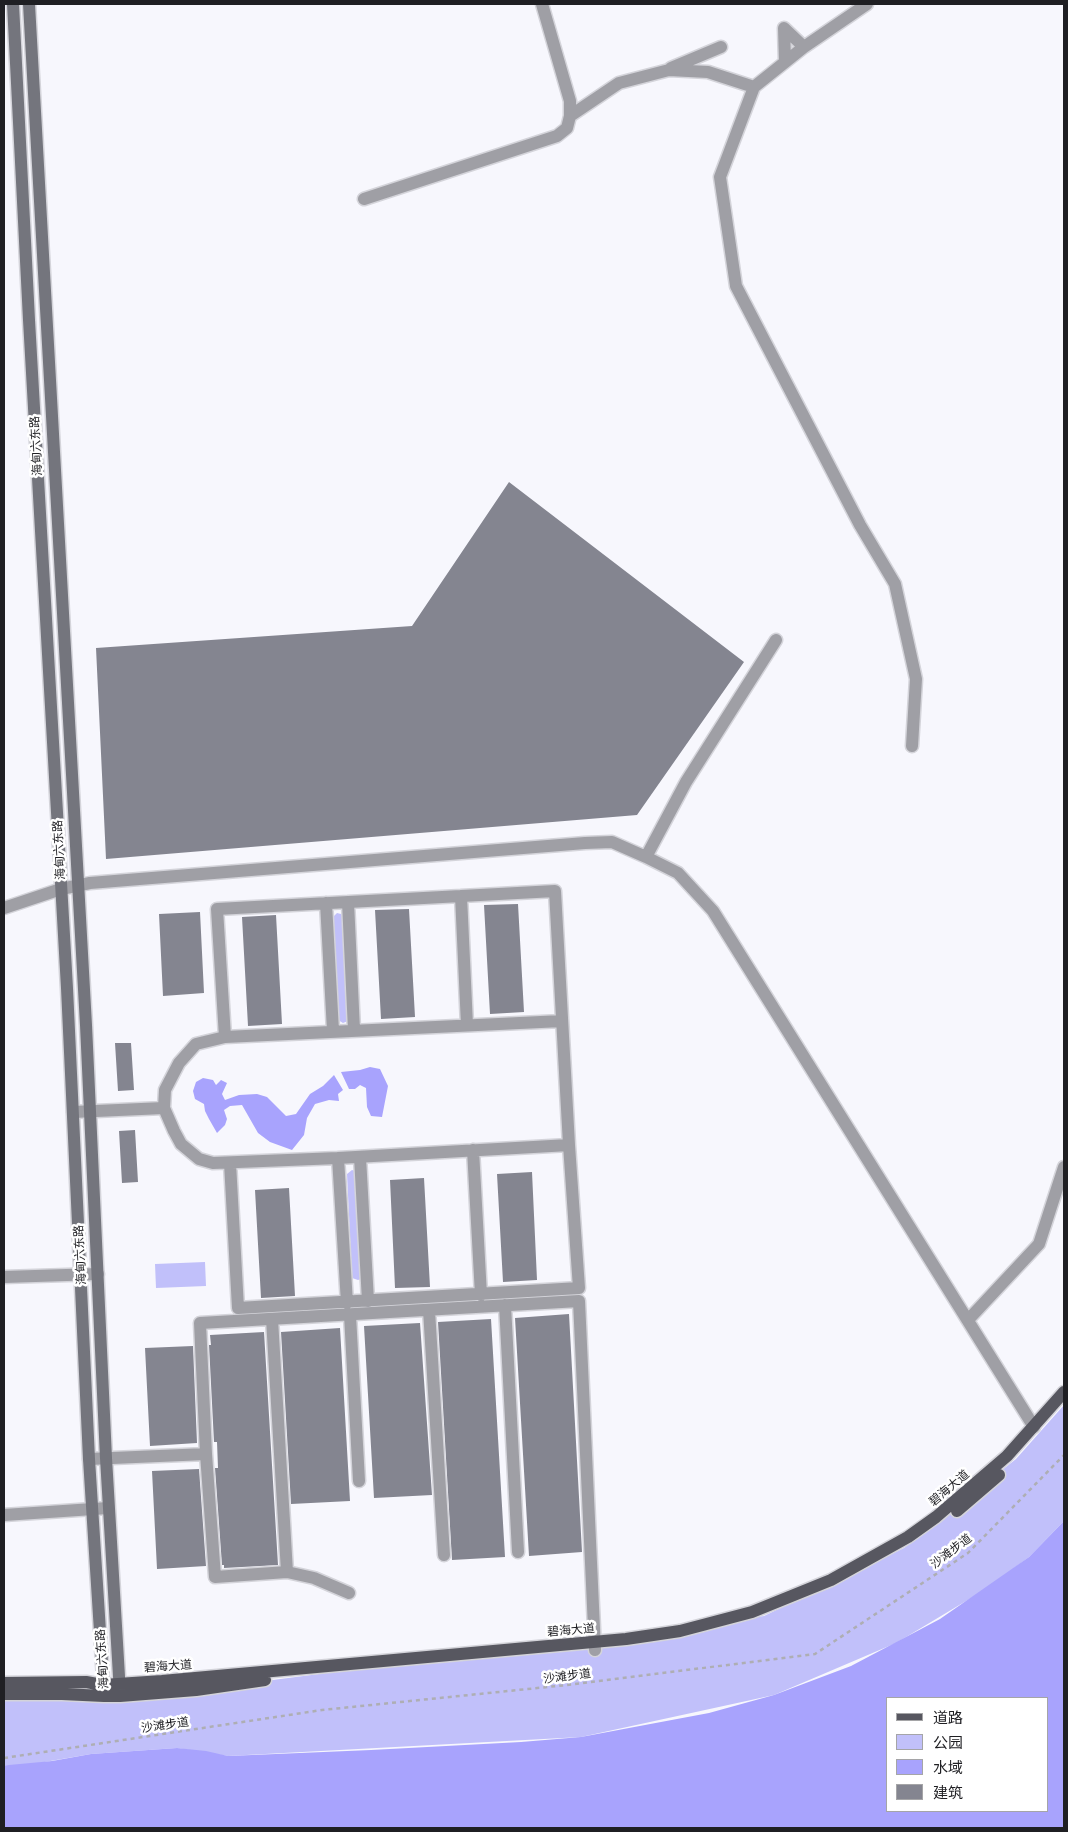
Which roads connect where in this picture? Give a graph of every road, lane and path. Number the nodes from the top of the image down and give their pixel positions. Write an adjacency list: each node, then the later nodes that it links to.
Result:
1 (13, 4): 16 (main road, 海甸六东路)
2 (29, 4): 15 (main road, 海甸六东路)
3 (542, 4): 10 (street)
4 (867, 4): 5 (street)
5 (804, 46): 7 (street); 7 (street)
6 (721, 47): 8 (street)
7 (785, 62): 9 (street)
8 (669, 70): 9 (street); 10 (street)
9 (754, 87): 13 (street)
10 (570, 116): 11 (street)
11 (364, 199)
12 (776, 640): 14 (street)
13 (912, 746)
14 (646, 857): 15 (street); 45 (street)
15 (78, 886): 16 (street); 27 (main road, 海甸六东路)
16 (61, 889): 20 (street); 28 (main road, 海甸六东路)
17 (461, 896): 18 (street); 21 (street); 22 (street)
18 (348, 902): 19 (street); 23 (street)
19 (326, 903): 24 (street); 25 (street)
20 (4, 908)
21 (562, 1022): 22 (street); 29 (street)
22 (467, 1025): 23 (street)
23 (354, 1030): 24 (street)
24 (333, 1031): 25 (street)
25 (224, 1037): 26 (street)
26 (164, 1108): 27 (street); 33 (street)
27 (90, 1111): 28 (street); 36 (main road, 海甸六东路)
28 (73, 1112): 35 (main road, 海甸六东路)
29 (568, 1145): 30 (street); 39 (street)
30 (473, 1150): 31 (street); 38 (street)
31 (360, 1157): 32 (street); 40 (street)
32 (338, 1158): 33 (street); 42 (street)
33 (230, 1163): 42 (street)
34 (1064, 1167): 45 (street)
35 (81, 1274): 36 (street); 37 (street); 52 (main road, 海甸六东路)
36 (98, 1274): 51 (main road, 海甸六东路)
37 (4, 1277)
38 (482, 1295): 39 (street); 40 (street)
39 (579, 1295): 41 (street); 61 (street)
40 (368, 1301): 42 (street)
41 (505, 1306): 43 (street); 57 (street)
42 (348, 1309): 43 (street); 44 (street); 53 (street)
43 (429, 1310): 58 (street)
44 (272, 1319): 49 (street); 59 (street)
45 (968, 1320): 48 (street)
46 (1064, 1392): 48 (main road, 碧海大道)
47 (1064, 1405): 61 (main road, 碧海大道)
48 (1034, 1427): 61 (main road, 碧海大道)
49 (206, 1454): 51 (street); 59 (street)
50 (1064, 1455): 66 (path, 沙滩步道)
51 (106, 1458): 52 (street); 54 (main road, 海甸六东路)
52 (89, 1459): 55 (main road, 海甸六东路)
53 (359, 1481)
54 (108, 1508): 55 (street); 63 (main road, 海甸六东路)
55 (92, 1509): 56 (street); 64 (main road, 海甸六东路)
56 (4, 1515)
57 (518, 1552)
58 (444, 1554)
59 (287, 1572): 60 (street)
60 (349, 1594)
61 (595, 1646): 63 (main road, 碧海大道)
62 (4, 1683): 64 (main road, 碧海大道)
63 (120, 1690): 64 (main road, 碧海大道)
64 (104, 1691): 65 (main road, 碧海大道)
65 (4, 1694)
66 (4, 1758)

